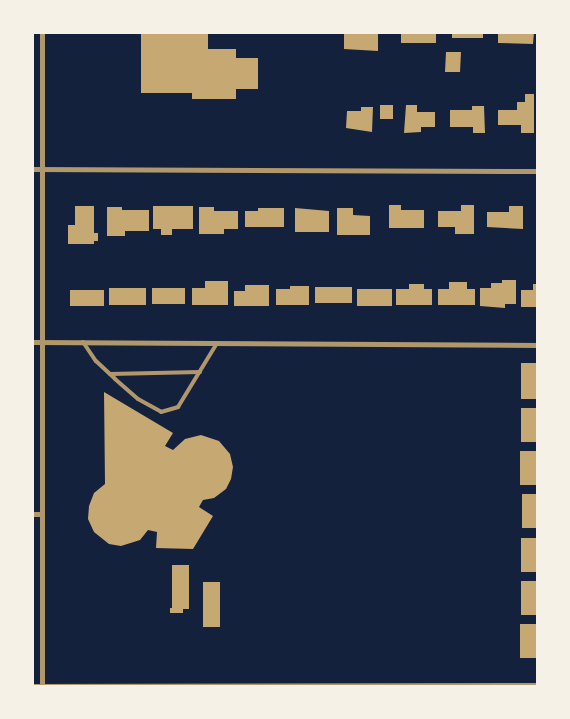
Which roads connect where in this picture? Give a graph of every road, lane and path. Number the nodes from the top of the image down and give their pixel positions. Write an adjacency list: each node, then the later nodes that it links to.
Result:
1 (42, 32): 3 (street)
2 (32, 169): 3 (street)
3 (42, 169): 4 (street); 6 (street)
4 (538, 172)
5 (32, 342): 6 (street)
6 (42, 342): 7 (street); 13 (street)
7 (83, 342): 8 (street); 11 (lane)
8 (217, 343): 9 (street); 10 (lane)
9 (538, 345)
10 (200, 372): 11 (lane); 11 (lane)
11 (110, 374)
12 (32, 514): 13 (street)
13 (42, 514): 16 (street)
14 (538, 685): 16 (street)
15 (32, 686): 16 (street)
16 (42, 686)

